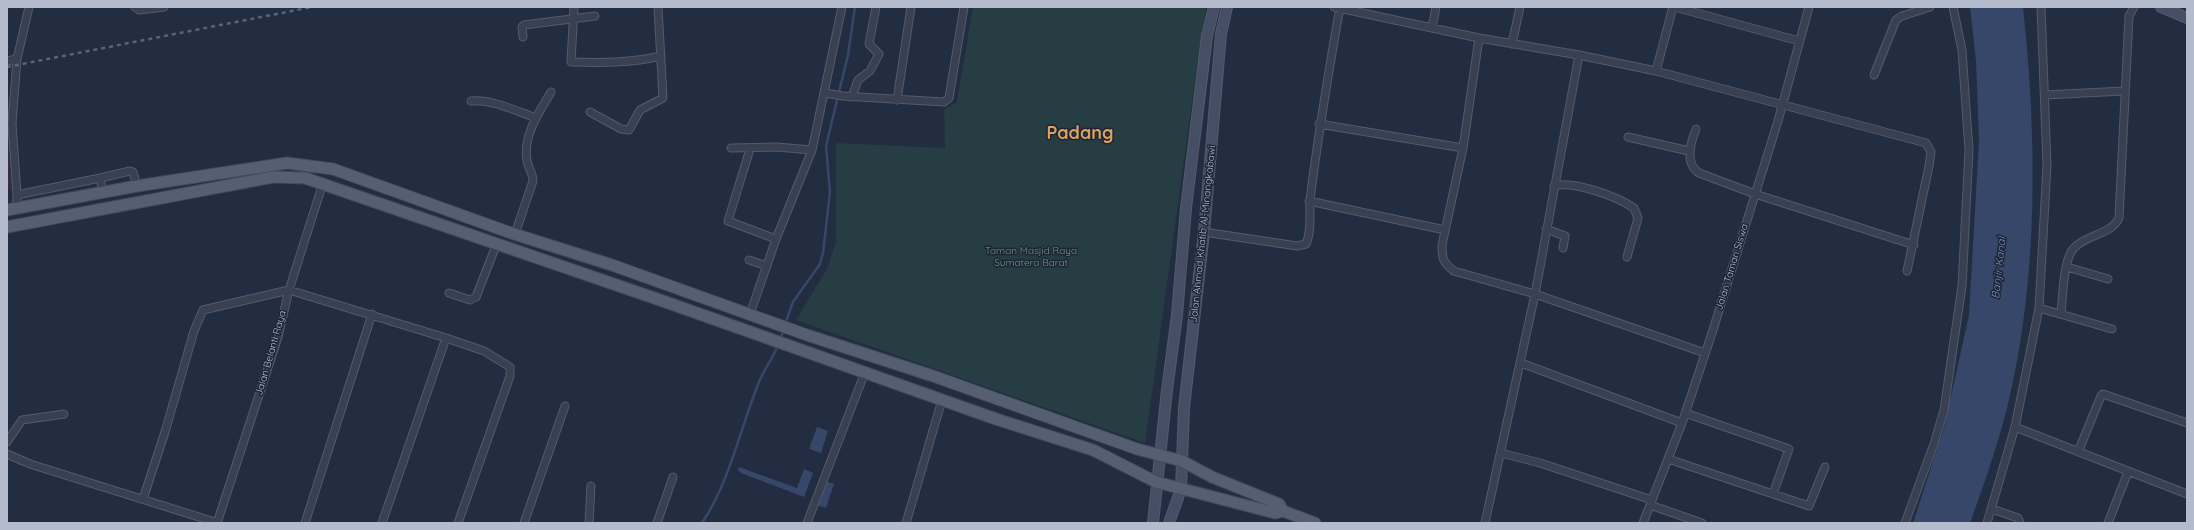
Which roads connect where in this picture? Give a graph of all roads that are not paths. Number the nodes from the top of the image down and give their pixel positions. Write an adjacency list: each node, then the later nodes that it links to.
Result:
1 (29, 7): 32 (street)
2 (135, 7): 3 (street)
3 (164, 7)
4 (574, 7): 23 (street)
5 (658, 7): 31 (street)
6 (842, 7): 38 (street)
7 (876, 7): 40 (street)
8 (911, 7): 41 (street)
9 (964, 7): 41 (street)
10 (1214, 7): 42 (main road, Jalan Ahmad Khatib Al-Minangkabawi)
11 (1226, 7): 44 (main road, Jalan Ahmad Khatib Al-Minangkabawi)
12 (1338, 7): 25 (street); 48 (street)
13 (1436, 7): 25 (street)
14 (1520, 7): 29 (street)
15 (1674, 7): 28 (street); 34 (street)
16 (1809, 7): 28 (street, Jalan Taman Siswa)
17 (1930, 7): 35 (street)
18 (1953, 7): 135 (street)
19 (2041, 7): 39 (street)
20 (2134, 7): 36 (street)
21 (2161, 7): 24 (main road)
22 (595, 16): 23 (street)
23 (574, 18): 26 (street); 31 (street)
24 (2187, 18)
25 (1432, 28): 27 (street)
26 (523, 37)
27 (1479, 38): 29 (street); 52 (street)
28 (1799, 41): 45 (street, Jalan Taman Siswa)
29 (1512, 44): 30 (street)
30 (1579, 55): 34 (street); 59 (street)
31 (661, 56): 46 (street)
32 (18, 59): 33 (street); 62 (street)
33 (7, 61)
34 (1656, 71): 45 (street)
35 (1874, 75)
36 (2124, 91): 39 (street); 79 (street)
37 (552, 92): 47 (street)
38 (826, 93): 40 (street); 54 (street)
39 (2045, 95): 85 (street)
40 (852, 97): 41 (street)
41 (897, 100)
42 (1199, 100): 44 (main road); 105 (main road, Jalan Ahmad Khatib Al-Minangkabawi)
43 (471, 101): 47 (street)
44 (1215, 102): 68 (main road, Jalan Ahmad Khatib Al-Minangkabawi)
45 (1782, 105): 61 (street, Jalan Taman Siswa); 73 (street)
46 (590, 112)
47 (536, 118): 69 (street)
48 (1319, 124): 52 (street); 63 (street)
49 (1696, 129): 55 (street)
50 (1628, 136): 55 (street)
51 (731, 148): 53 (street)
52 (1463, 148): 67 (street)
53 (750, 149): 54 (street); 70 (street)
54 (812, 150): 70 (street)
55 (1689, 151): 61 (street)
56 (100, 178): 58 (street); 60 (street); 62 (street)
57 (323, 183): 65 (main road); 71 (main road); 82 (street, Jalan Belanti Raya)
58 (137, 186): 60 (main road); 69 (main road)
59 (1554, 186): 66 (street); 75 (street)
60 (103, 192): 64 (main road)
61 (1755, 194): 73 (street); 91 (street, Jalan Taman Siswa)
62 (17, 195): 64 (street)
63 (1309, 201): 67 (street); 68 (street)
64 (12, 210)
65 (7, 227)
66 (1546, 229): 74 (street); 84 (street)
67 (1445, 230): 84 (street)
68 (1204, 232): 107 (main road, Jalan Ahmad Khatib Al-Minangkabawi)
69 (515, 234): 72 (main road)
70 (776, 239): 78 (street)
71 (497, 243): 76 (main road); 83 (street)
72 (544, 243): 76 (main road); 88 (main road)
73 (1914, 245): 80 (street)
74 (1563, 248)
75 (1628, 257)
76 (539, 258): 93 (main road)
77 (749, 260): 78 (street)
78 (767, 266): 88 (street)
79 (2067, 267): 81 (street); 86 (street)
80 (1907, 271)
81 (2108, 279)
82 (289, 290): 87 (street); 116 (street); 120 (street, Jalan Belanti Raya)
83 (449, 293)
84 (1535, 294): 91 (street); 92 (street)
85 (2039, 308): 86 (street); 100 (street)
86 (2061, 313): 89 (street)
87 (372, 314): 90 (street); 121 (street)
88 (750, 314): 105 (main road)
89 (2112, 329)
90 (446, 338): 122 (street); 123 (street)
91 (1705, 353): 96 (street, Jalan Taman Siswa)
92 (1521, 362): 98 (street); 103 (street)
93 (865, 372): 94 (main road); 127 (street)
94 (942, 400): 111 (main road); 128 (street)
95 (565, 406): 124 (street)
96 (1686, 413): 98 (street, Jalan Taman Siswa); 114 (street)
97 (64, 414): 101 (street)
98 (1682, 423): 106 (street, Jalan Taman Siswa)
99 (2187, 423): 102 (street)
100 (2015, 427): 102 (street); 118 (street)
101 (7, 441)
102 (2078, 452): 109 (street)
103 (1501, 453): 117 (street); 132 (street)
104 (7, 454): 116 (street)
105 (1160, 454): 107 (main road); 111 (main road, Jalan Ahmad Khatib Al-Minangkabawi)
106 (1668, 459): 114 (street); 117 (street, Jalan Taman Siswa)
107 (1182, 461): 113 (main road, Jalan Ahmad Khatib Al-Minangkabawi); 119 (main road)
108 (1825, 467): 114 (street)
109 (2128, 472): 115 (street); 138 (street)
110 (673, 477): 126 (street)
111 (1156, 482): 113 (main road); 129 (main road, Jalan Ahmad Khatib Al-Minangkabawi)
112 (591, 486): 125 (street)
113 (1181, 489): 119 (main road); 130 (main road)
114 (1773, 494)
115 (2187, 494)
116 (143, 499): 120 (street)
117 (1651, 503): 133 (street, Jalan Taman Siswa); 134 (street)
118 (1992, 508): 136 (street); 137 (street)
119 (1283, 511): 131 (main road)
120 (218, 523)
121 (305, 523)
122 (382, 523)
123 (458, 523)
124 (524, 523)
125 (589, 523)
126 (657, 523)
127 (807, 523)
128 (906, 523)
129 (1153, 523)
130 (1169, 523)
131 (1315, 523)
132 (1485, 523)
133 (1643, 523)
134 (1702, 523)
135 (1905, 523)
136 (1987, 523)
137 (2020, 523)
138 (2108, 523)

